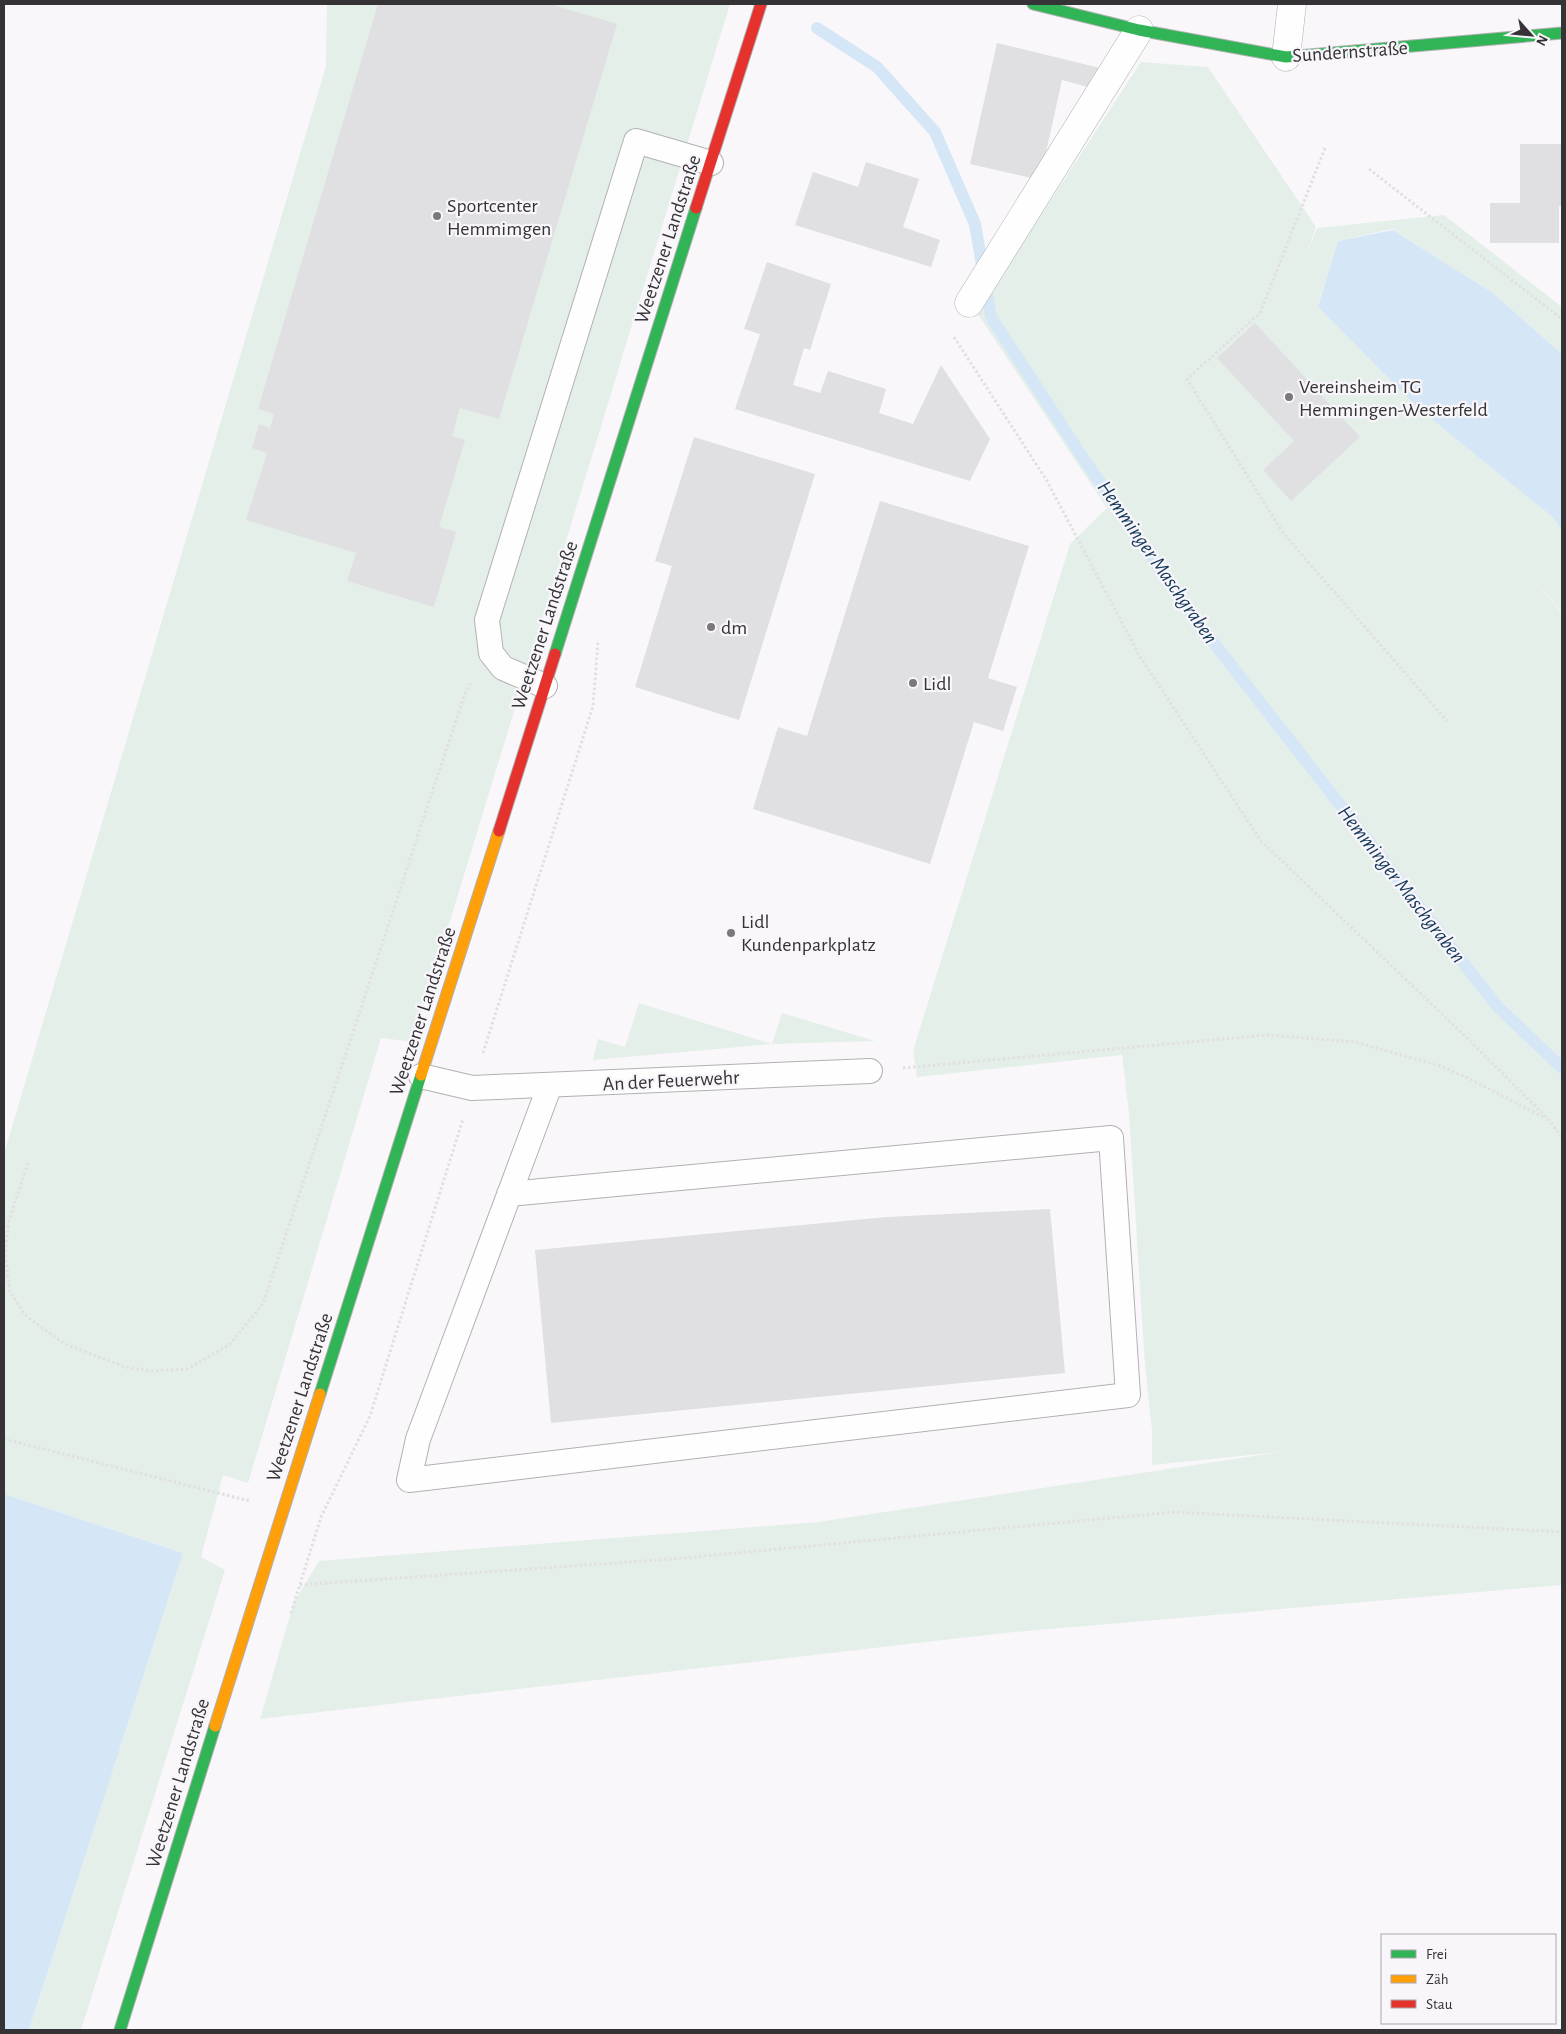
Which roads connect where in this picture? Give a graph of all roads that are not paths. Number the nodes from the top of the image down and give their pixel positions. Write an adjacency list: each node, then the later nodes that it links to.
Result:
1 (761, 4): 7 (main road, Weetzener Landstraße)
2 (1033, 4): 4 (main road, Sundernstraße)
3 (1292, 4): 6 (street)
4 (1139, 30): 6 (main road, Sundernstraße); 8 (street)
5 (1562, 33): 6 (main road, Sundernstraße)
6 (1286, 57)
7 (711, 164): 9 (main road, Weetzener Landstraße); 9 (lane)
8 (969, 303)
9 (545, 686): 11 (main road, Weetzener Landstraße)
10 (870, 1071): 12 (lane, An der Feuerwehr)
11 (421, 1076): 12 (lane, An der Feuerwehr); 14 (main road, Weetzener Landstraße)
12 (550, 1085): 13 (lane)
13 (509, 1194): 13 (lane)
14 (120, 2030)

